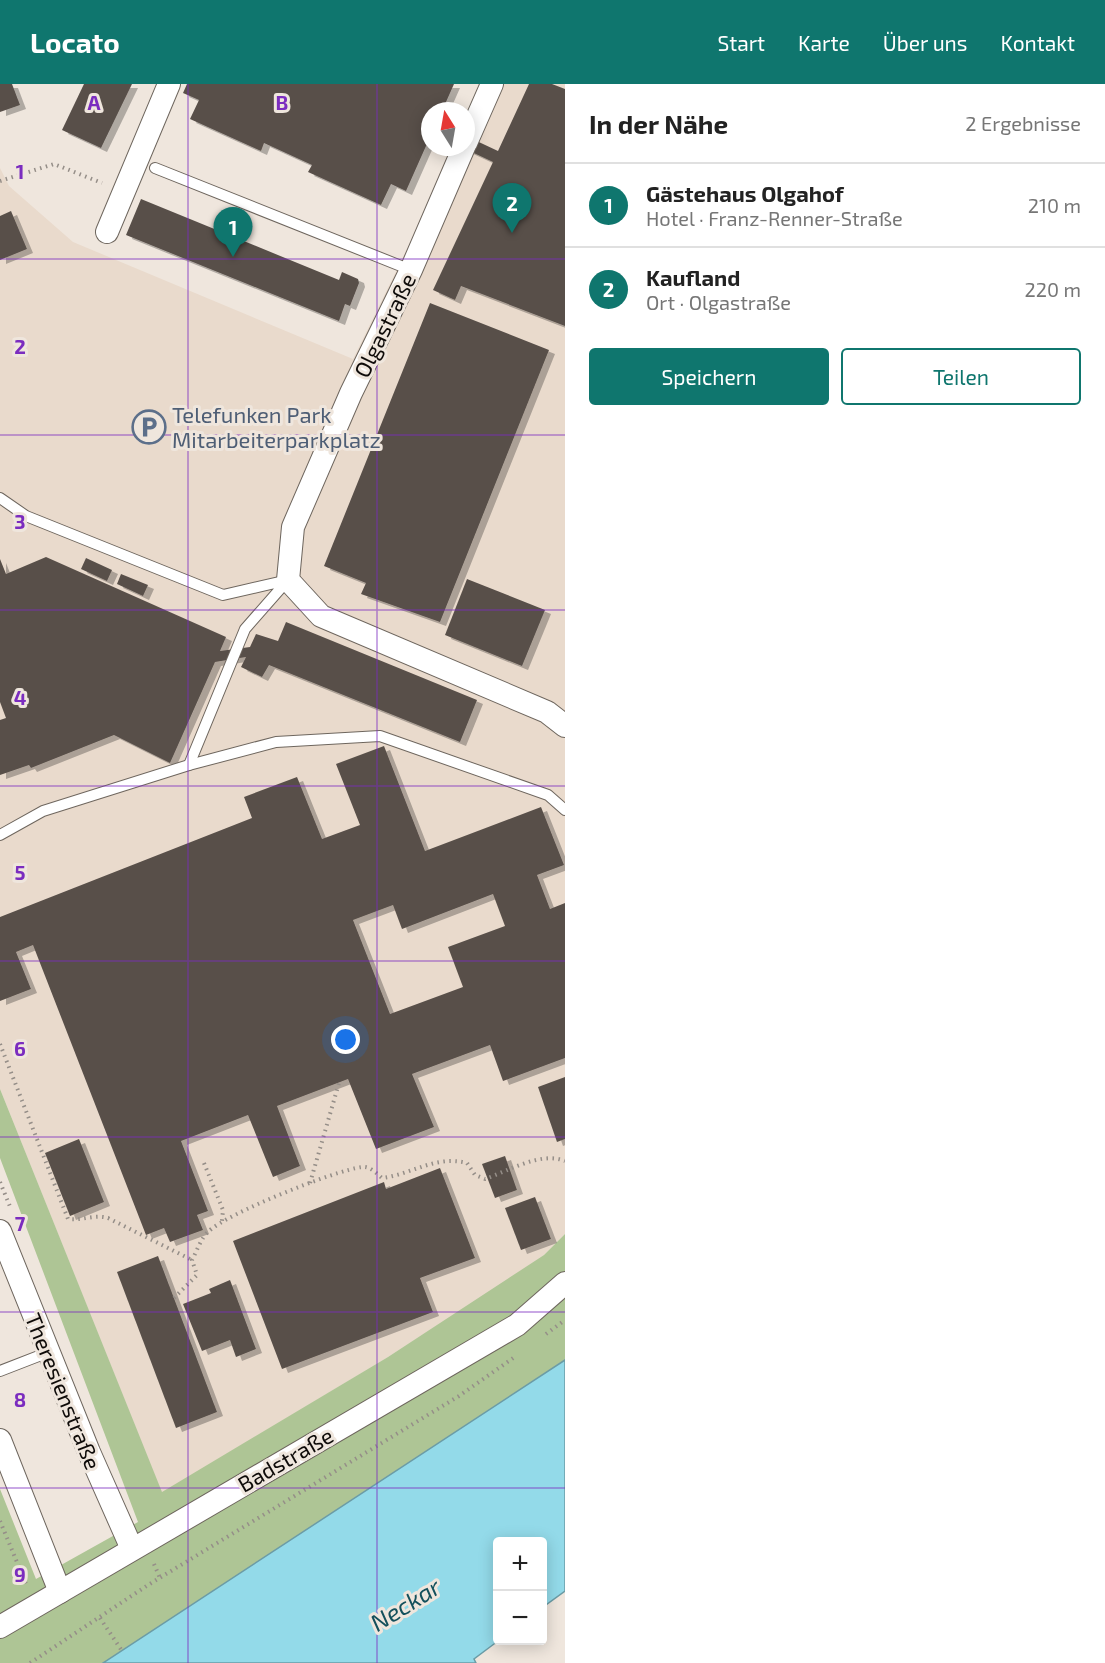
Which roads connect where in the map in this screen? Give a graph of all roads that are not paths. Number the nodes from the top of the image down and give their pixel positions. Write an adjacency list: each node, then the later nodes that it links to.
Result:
1 (169, 84): 6 (street)
2 (492, 84): 3 (street, Olgastraße)
3 (475, 122)
4 (460, 156): 7 (street, Olgastraße)
5 (155, 168): 7 (lane)
6 (107, 232)
7 (411, 270): 9 (street, Olgastraße)
8 (0, 498): 9 (lane)
9 (288, 580): 10 (street); 11 (lane)
10 (565, 726)
11 (189, 765): 12 (lane); 13 (lane)
12 (565, 810)
13 (0, 834)
14 (0, 1231): 16 (street, Theresienstraße)
15 (565, 1283): 19 (street, Badstraße)
16 (48, 1352): 17 (lane); 19 (street, Theresienstraße)
17 (0, 1371)
18 (0, 1440): 20 (street)
19 (132, 1549): 20 (street, Badstraße)
20 (60, 1592): 21 (street, Badstraße)
21 (0, 1627)

